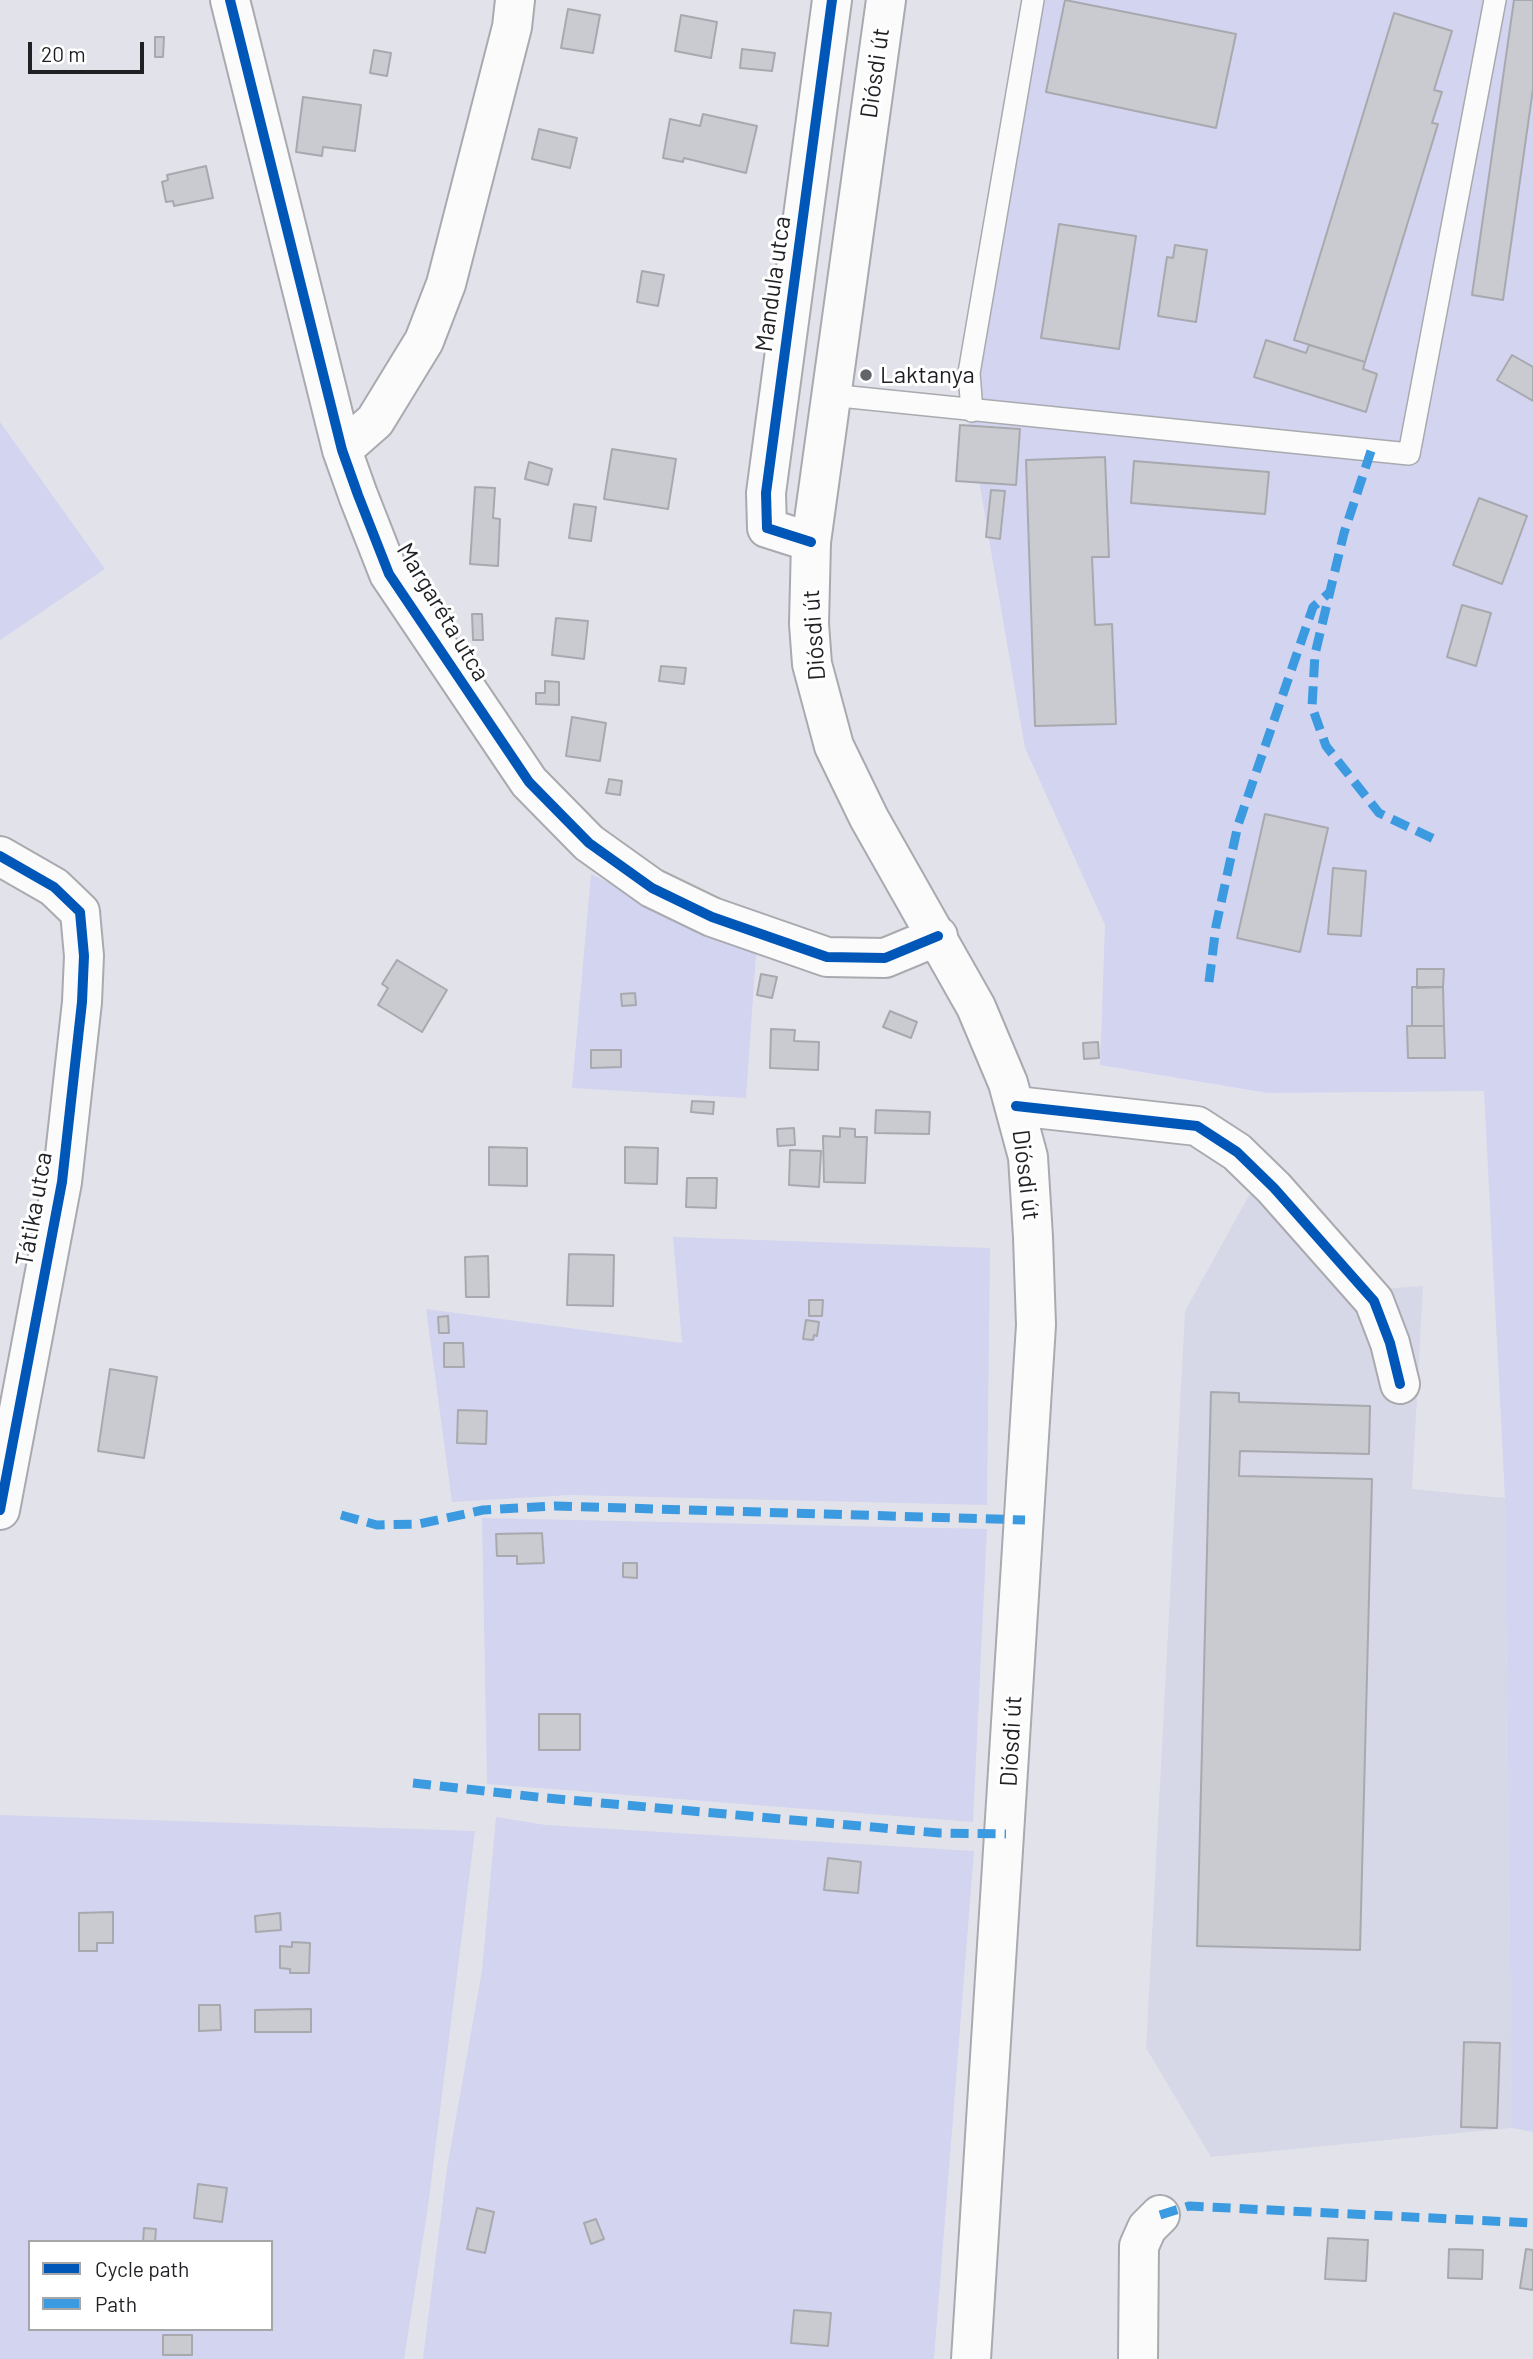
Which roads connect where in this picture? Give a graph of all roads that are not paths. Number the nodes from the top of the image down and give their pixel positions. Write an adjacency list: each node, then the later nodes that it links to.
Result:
1 (230, 0): 9 (street, Margaréta utca)
2 (515, 0): 9 (street)
3 (832, 0): 10 (street, Mandula utca)
4 (886, 0): 7 (street, Diósdi út)
5 (1033, 0): 8 (lane)
6 (1495, 0): 8 (lane)
7 (830, 395): 8 (lane); 10 (street, Diósdi út)
8 (972, 411)
9 (342, 450): 12 (street, Margaréta utca)
10 (811, 542): 12 (street, Diósdi út)
11 (0, 856): 15 (street, Tátika utca)
12 (938, 936): 13 (street, Diósdi út)
13 (1016, 1106): 14 (street); 17 (street, Diósdi út)
14 (1400, 1384)
15 (0, 1510)
16 (1160, 2215): 18 (street)
17 (971, 2359)
18 (1138, 2359)

